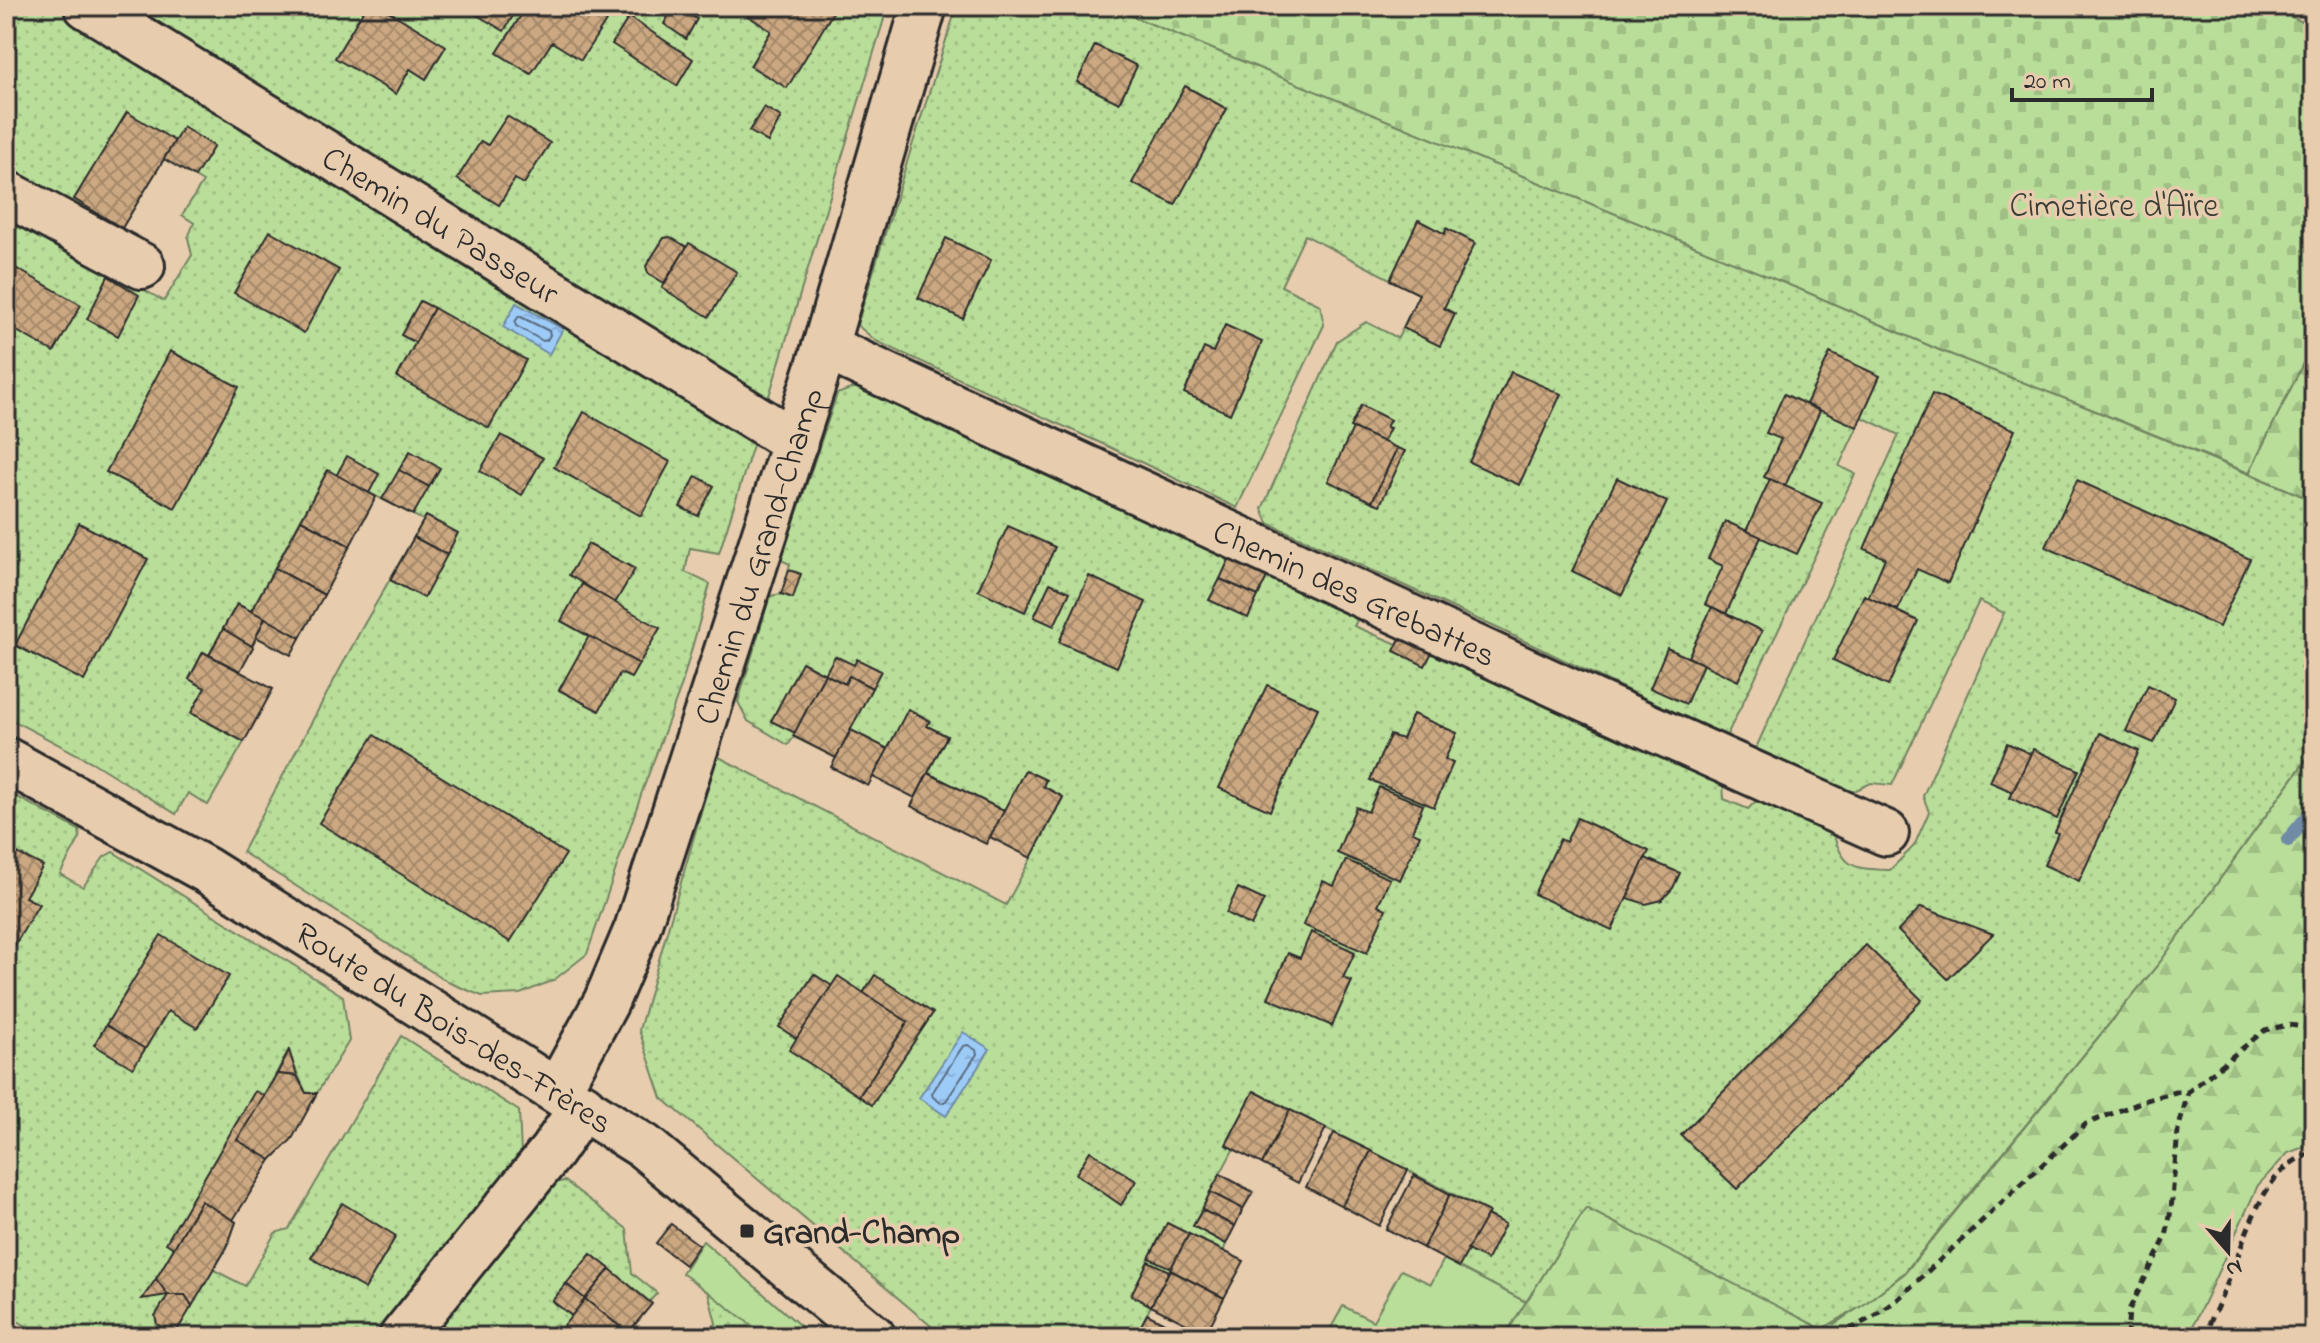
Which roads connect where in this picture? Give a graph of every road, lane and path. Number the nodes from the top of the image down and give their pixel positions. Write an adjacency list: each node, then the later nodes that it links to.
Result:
1 (87, 6): 6 (street, Chemin du Passeur)
2 (924, 6): 5 (street, Chemin du Grand-Champ)
3 (6, 193): 4 (street)
4 (142, 266)
5 (825, 347): 6 (street, Chemin du Grand-Champ); 8 (street, Chemin des Grebattes)
6 (795, 442): 11 (street, Chemin du Grand-Champ)
7 (6, 760): 11 (street, Route du Bois-des-Frères)
8 (1886, 833)
9 (2314, 1028): 10 (path)
10 (2188, 1092): 15 (path); 16 (path)
11 (570, 1098): 13 (street, Chemin du Grand-Champ); 14 (street, Route du Bois-des-Frères)
12 (2314, 1153): 17 (path)
13 (402, 1337)
14 (873, 1337)
15 (1837, 1337)
16 (2127, 1337)
17 (2203, 1337)

